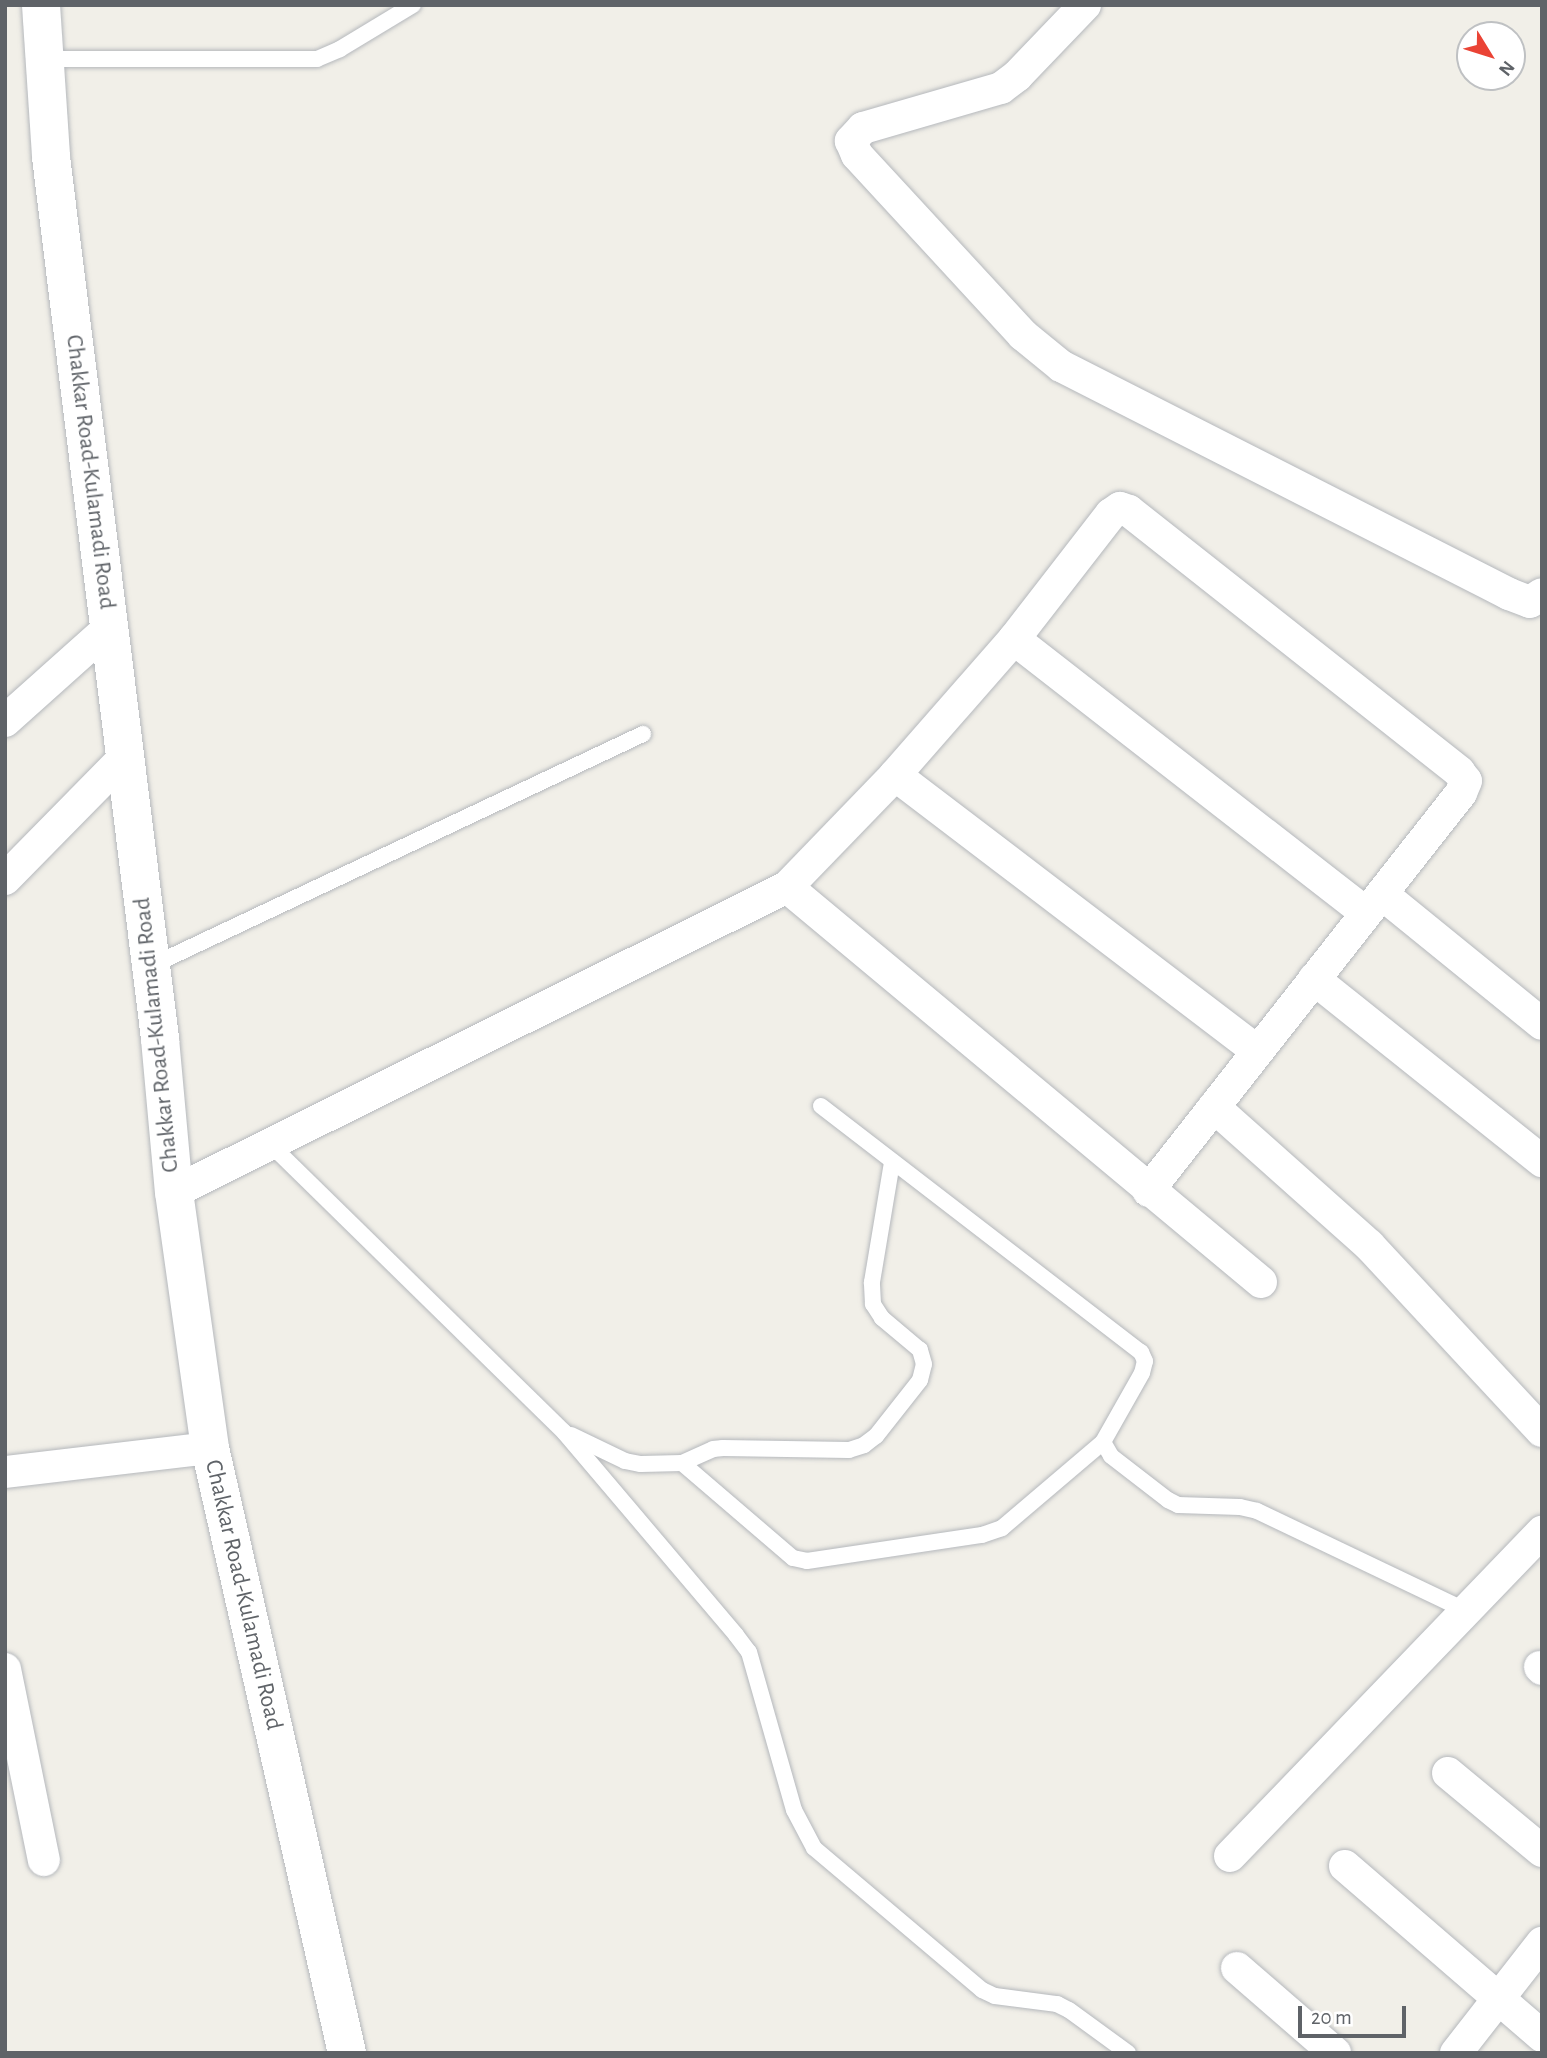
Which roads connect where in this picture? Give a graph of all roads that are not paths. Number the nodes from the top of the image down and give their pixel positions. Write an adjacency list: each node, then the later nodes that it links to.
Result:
1 (41, 5): 4 (street, Chakkar Road-Kulamadi Road)
2 (413, 5): 4 (lane)
3 (1085, 5): 5 (street)
4 (44, 59): 6 (street, Chakkar Road-Kulamadi Road)
5 (1542, 594)
6 (109, 628): 8 (street); 10 (street, Chakkar Road-Kulamadi Road)
7 (1014, 639): 11 (street); 14 (street); 14 (street)
8 (5, 721)
9 (643, 734): 15 (lane)
10 (125, 757): 12 (street); 15 (street, Chakkar Road-Kulamadi Road)
11 (895, 775): 13 (street); 18 (street)
12 (5, 879)
13 (786, 887): 21 (street); 24 (street)
14 (1374, 904): 16 (street); 17 (street)
15 (151, 966): 25 (street, Chakkar Road-Kulamadi Road)
16 (1314, 979): 18 (street); 22 (street)
17 (1542, 1024)
18 (1257, 1051): 20 (street)
19 (821, 1106): 23 (lane)
20 (1214, 1107): 24 (street); 27 (street)
21 (271, 1145): 25 (street); 28 (lane)
22 (1542, 1161)
23 (892, 1162): 29 (lane); 31 (lane)
24 (1148, 1191): 26 (street)
25 (174, 1192): 30 (street, Chakkar Road-Kulamadi Road)
26 (1261, 1282)
27 (1542, 1431)
28 (565, 1432): 31 (lane); 46 (lane)
29 (1103, 1442): 31 (lane); 34 (lane)
30 (210, 1448): 32 (street); 45 (street, Chakkar Road-Kulamadi Road)
31 (682, 1464)
32 (5, 1472)
33 (1542, 1532): 34 (street)
34 (1467, 1611): 38 (street)
35 (5, 1668): 39 (street)
36 (1448, 1773): 37 (street)
37 (1542, 1851)
38 (1230, 1856)
39 (44, 1860)
40 (1345, 1866): 43 (street)
41 (1542, 1943): 43 (street)
42 (1237, 1968): 47 (street)
43 (1498, 1999): 44 (street); 48 (street)
44 (1542, 2036)
45 (347, 2053)
46 (1128, 2053)
47 (1335, 2053)
48 (1456, 2053)

